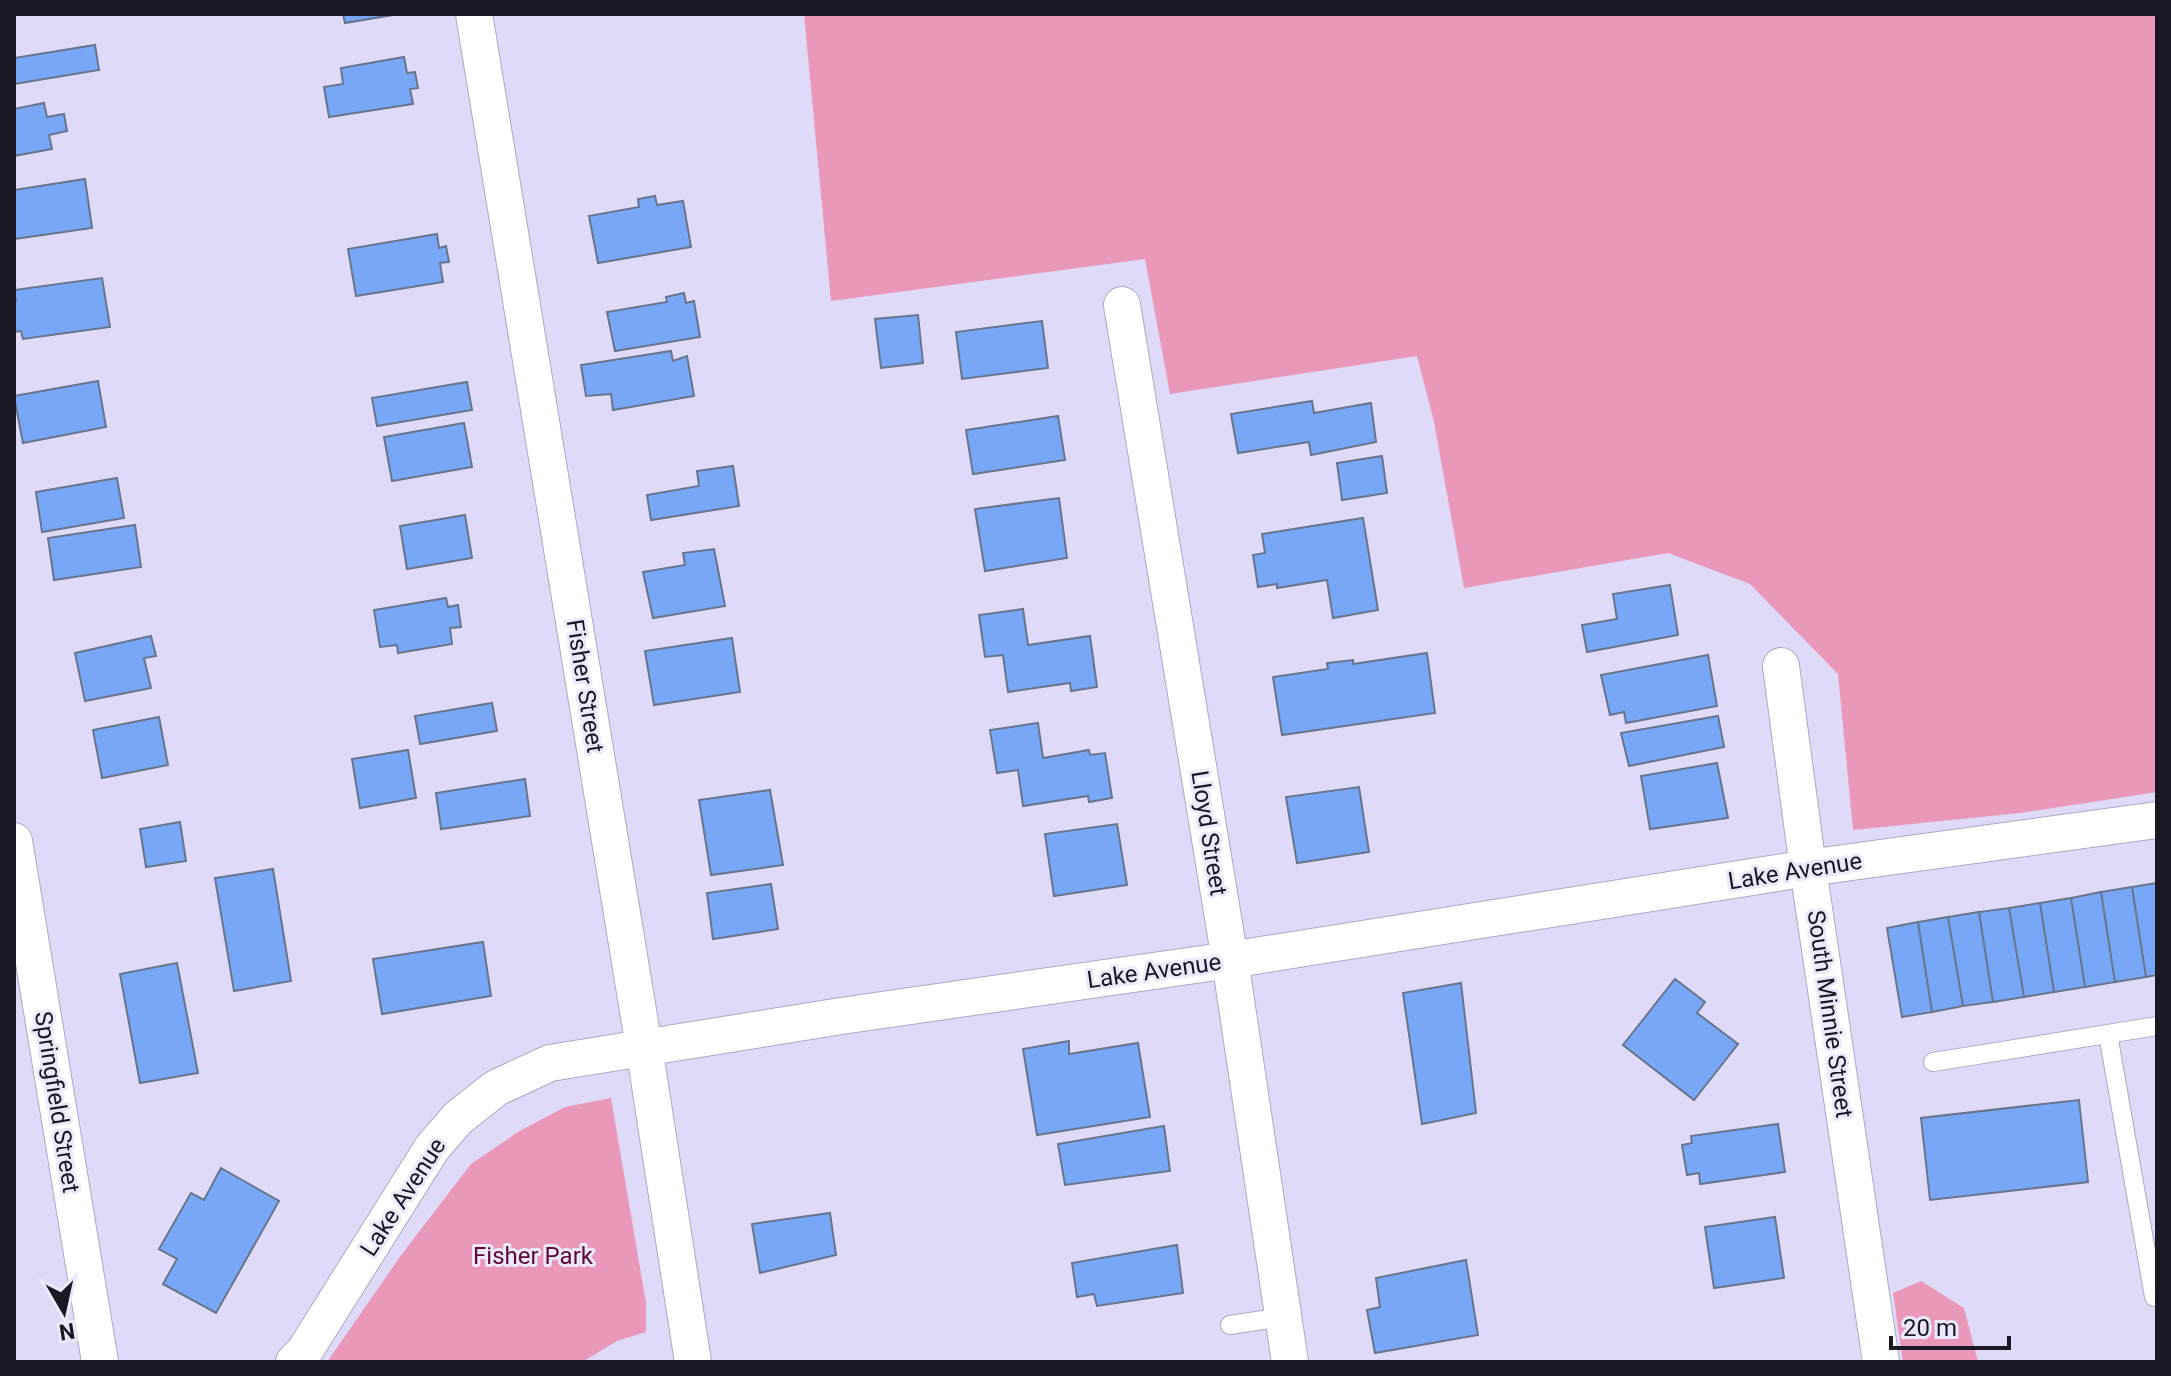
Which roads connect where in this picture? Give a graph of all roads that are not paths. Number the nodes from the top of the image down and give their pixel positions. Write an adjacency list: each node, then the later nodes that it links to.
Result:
1 (474, 14): 10 (street, Fisher Street)
2 (1122, 305): 7 (street, Lloyd Street)
3 (1781, 666): 6 (street, South Minnie Street)
4 (2157, 820): 6 (street, Lake Avenue)
5 (14, 841): 17 (street, Springfield Street)
6 (1808, 868): 7 (street, Lake Avenue); 20 (street, South Minnie Street)
7 (1230, 960): 10 (street, Lake Avenue); 14 (street, Lloyd Street)
8 (2157, 1026): 9 (lane)
9 (2108, 1034): 11 (lane); 12 (lane)
10 (644, 1047): 16 (street, Fisher Street); 18 (street, Lake Avenue)
11 (1933, 1062)
12 (2156, 1297): 13 (lane)
13 (2157, 1316)
14 (1283, 1317): 15 (lane); 19 (street, Lloyd Street)
15 (1230, 1325)
16 (686, 1361)
17 (100, 1362)
18 (294, 1362)
19 (1290, 1362)
20 (1881, 1362)

